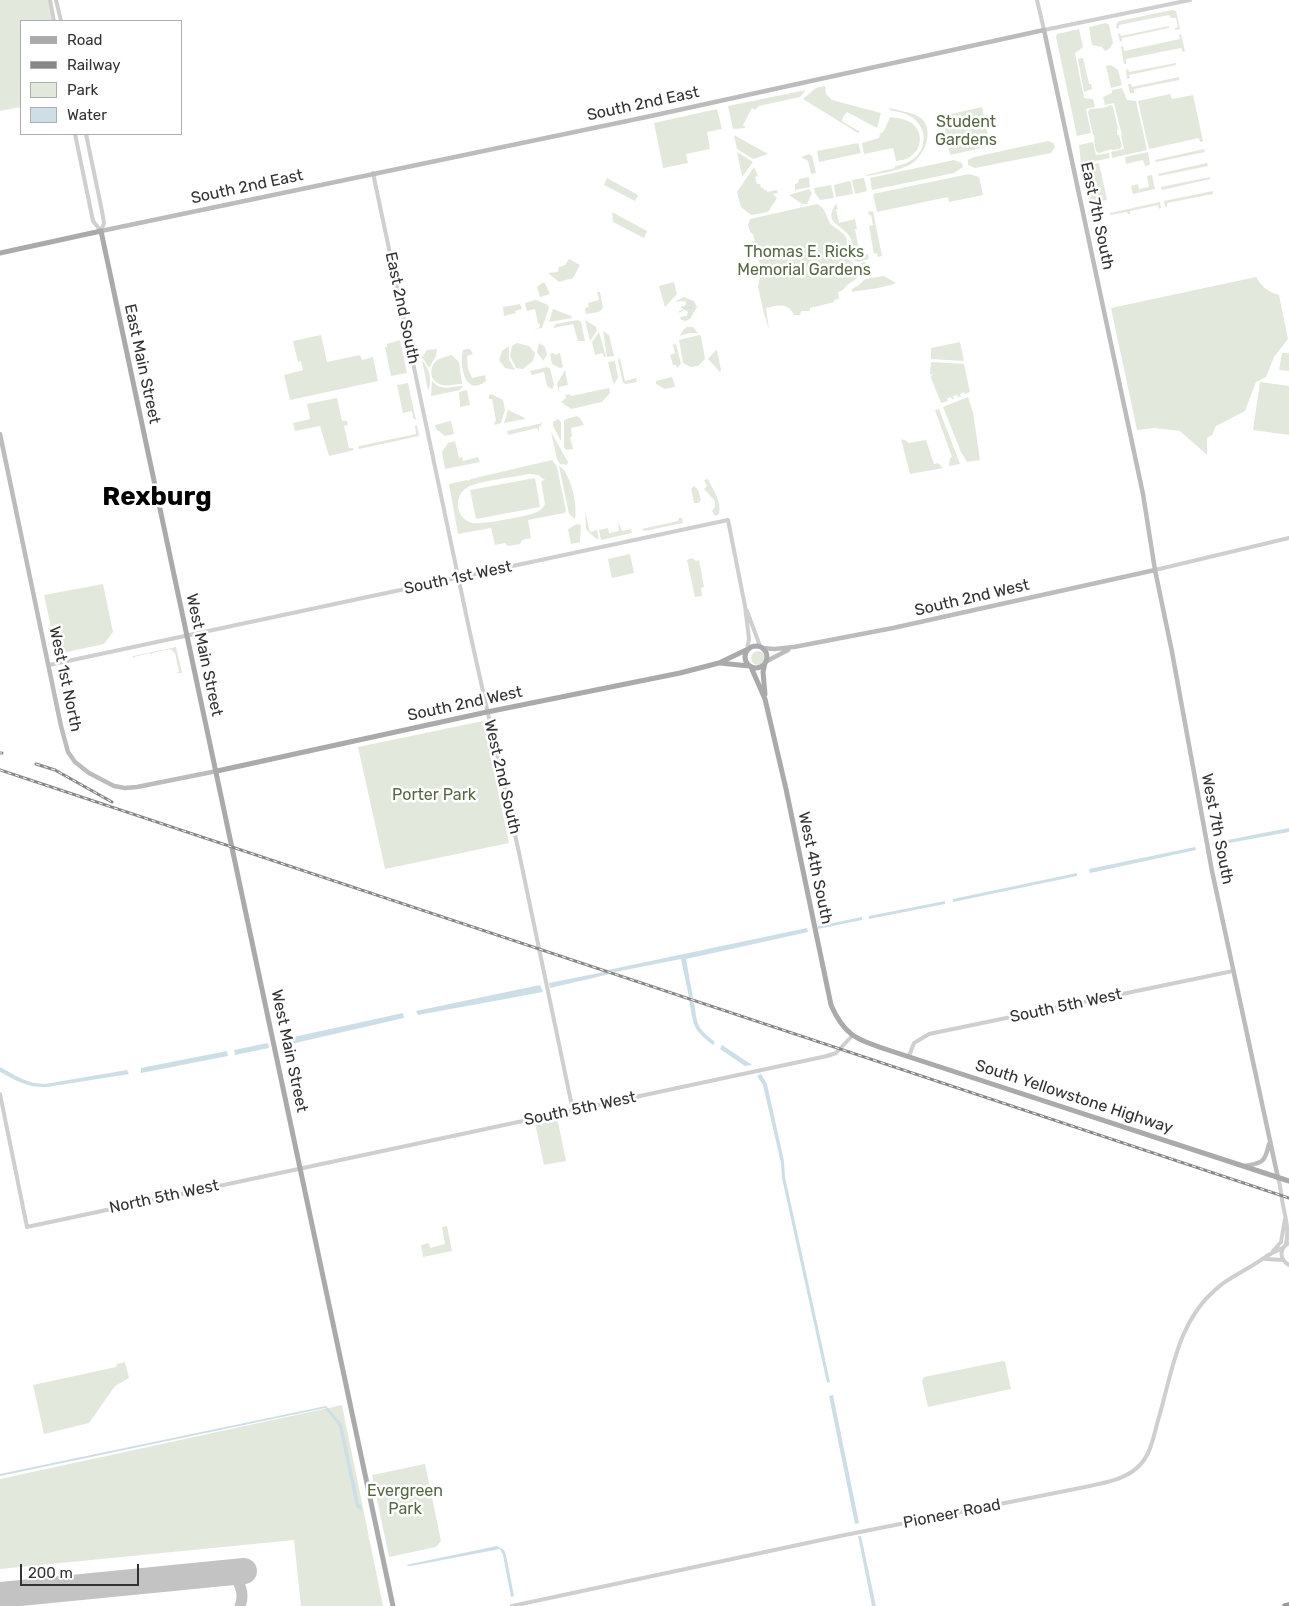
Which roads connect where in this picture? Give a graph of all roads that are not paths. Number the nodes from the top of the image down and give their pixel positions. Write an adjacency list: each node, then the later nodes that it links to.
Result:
1 (50, 0): 5 (street)
2 (56, 0): 6 (street)
3 (1037, 0): 7 (street, East 7th South)
4 (1190, 0): 7 (street, South 2nd East)
5 (54, 20)
6 (61, 20)
7 (1044, 30): 10 (main road, South 2nd East); 14 (main road, East 7th South)
8 (75, 135): 11 (street, East Main Street)
9 (86, 135): 11 (street, East Main Street)
10 (373, 173): 11 (main road, South 2nd East); 15 (street, East 2nd South)
11 (101, 231): 12 (main road); 16 (main road, East Main Street)
12 (0, 253)
13 (0, 434): 27 (main road, West 1st North)
14 (1131, 436): 18 (main road, West 7th South)
15 (430, 443): 19 (street, West 2nd South)
16 (159, 501): 21 (main road, West Main Street)
17 (1289, 538): 18 (street)
18 (1155, 570): 23 (main road, South 2nd West); 32 (main road, West 7th South)
19 (458, 578): 20 (street, South 1st West); 21 (street, South 1st West); 30 (street, West 2nd South)
20 (745, 606): 22 (street); 24 (street)
21 (188, 636): 27 (street, South 1st West); 31 (main road, West Main Street)
22 (762, 647): 23 (main road, South 2nd West); 24 (main road); 25 (main road)
23 (794, 648): 25 (main road, South 2nd West)
24 (747, 650): 26 (main road, South 2nd West); 28 (main road)
25 (766, 662): 28 (main road); 29 (main road, West 4th South)
26 (720, 663): 28 (main road, South 2nd West); 30 (main road, South 2nd West)
27 (49, 666): 31 (main road, West 1st North)
28 (750, 666): 29 (main road, West 4th South)
29 (765, 699): 33 (main road, West 4th South)
30 (487, 712): 31 (main road, South 2nd West); 36 (street, West 2nd South)
31 (216, 771): 39 (main road, West Main Street)
32 (1233, 971): 34 (street, South 5th West); 37 (main road, West 7th South)
33 (852, 1036): 34 (main road, South Yellowstone Highway); 36 (street, South 5th West)
34 (909, 1056): 38 (main road, South Yellowstone Highway)
35 (0, 1094): 39 (street, North 5th West)
36 (573, 1110): 39 (street, South 5th West)
37 (1270, 1140): 38 (main road); 40 (main road, West 7th South)
38 (1244, 1166): 40 (main road, South Yellowstone Highway)
39 (301, 1168): 50 (main road, West Main Street)
40 (1278, 1178): 41 (main road, South Yellowstone Highway); 42 (street, West 7th South)
41 (1289, 1181)
42 (1285, 1216): 43 (street, West 7th South); 45 (street)
43 (1288, 1225): 44 (street, West 7th South)
44 (1286, 1245): 45 (street, Pioneer Road); 47 (street, West 7th South)
45 (1273, 1251): 46 (street, Pioneer Road)
46 (1265, 1259): 47 (street); 51 (street, Pioneer Road)
47 (1283, 1260): 48 (street)
48 (1289, 1265)
49 (1289, 1605): 52 (highway)
50 (393, 1606)
51 (512, 1606)
52 (1285, 1606)

